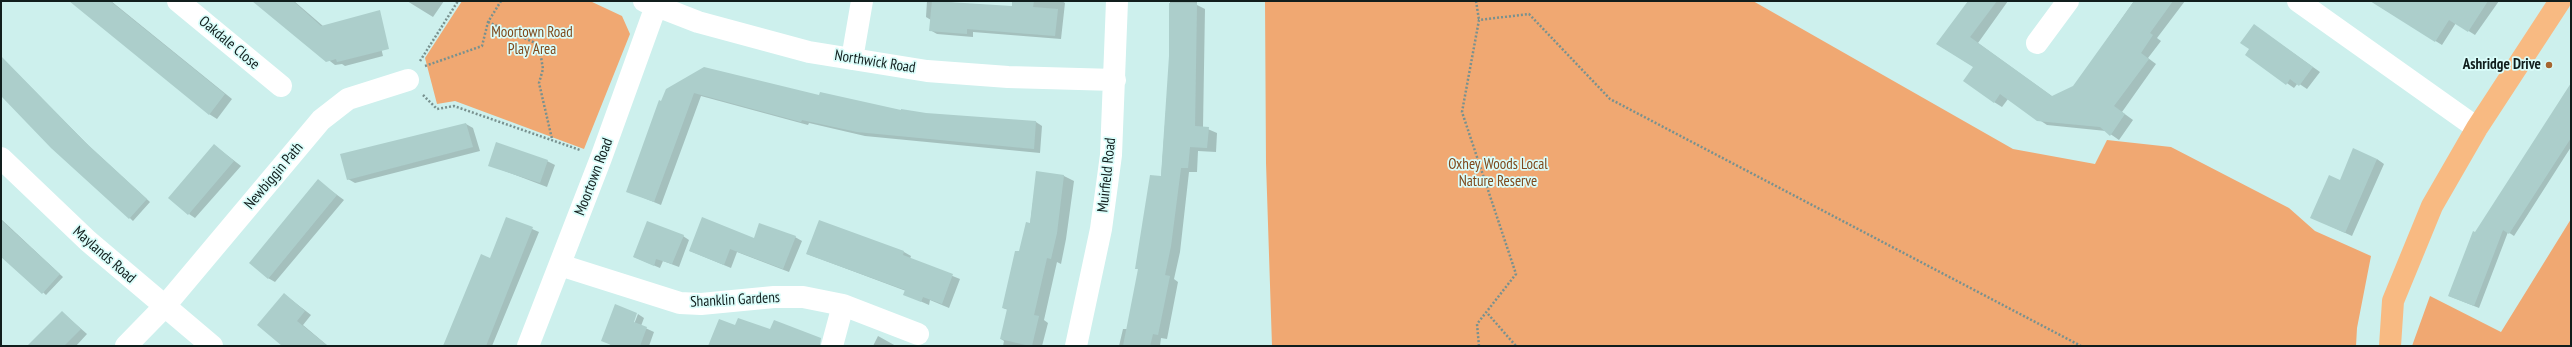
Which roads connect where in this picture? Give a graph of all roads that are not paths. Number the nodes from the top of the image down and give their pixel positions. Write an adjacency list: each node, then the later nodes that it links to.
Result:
1 (178, 1): 12 (street, Oakdale Close)
2 (862, 1): 9 (street)
3 (1117, 1): 11 (street, Muirfield Road)
4 (2068, 1): 8 (street)
5 (2298, 1): 13 (street)
6 (2560, 1): 13 (main road)
7 (650, 4): 9 (street, Northwick Road); 15 (street, Moortown Road)
8 (2037, 43)
9 (852, 59): 11 (street, Northwick Road)
10 (411, 75): 17 (street, Newbiggin Path)
11 (1115, 80): 23 (street, Muirfield Road)
12 (281, 86)
13 (2477, 128): 24 (main road)
14 (1, 158): 17 (street, Maylands Road)
15 (560, 265): 16 (street, Shanklin Gardens); 21 (street, Moortown Road)
16 (843, 305): 18 (street, Shanklin Gardens); 22 (street)
17 (164, 307): 19 (street, Newbiggin Path); 20 (street, Maylands Road)
18 (918, 334)
19 (126, 346)
20 (212, 346)
21 (528, 346)
22 (832, 346)
23 (1076, 346)
24 (2390, 346)

